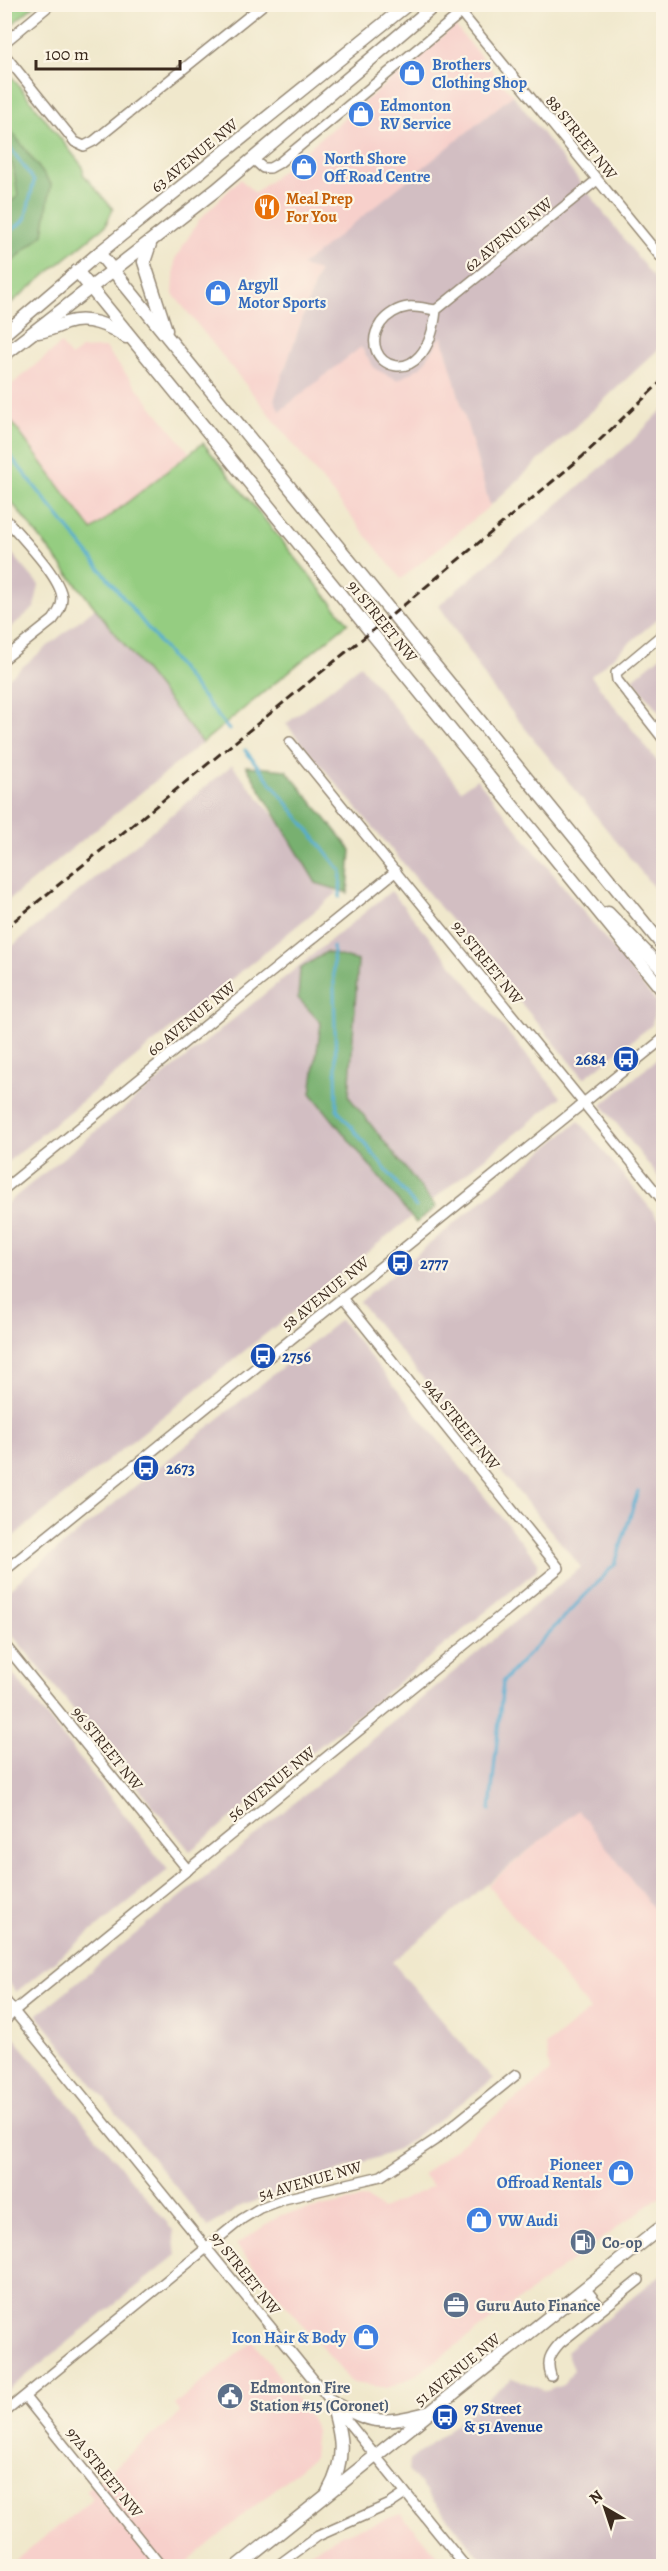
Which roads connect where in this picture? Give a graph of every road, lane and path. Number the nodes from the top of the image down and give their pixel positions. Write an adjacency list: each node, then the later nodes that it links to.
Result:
1 (51, 4): 7 (street)
2 (264, 4): 8 (street)
3 (408, 4): 12 (main road, 63 AVENUE NW)
4 (436, 4): 9 (main road)
5 (454, 4): 6 (street, 88 STREET NW)
6 (461, 13): 9 (street); 10 (street, 88 STREET NW)
7 (4, 43)
8 (4, 54)
9 (253, 159): 11 (main road)
10 (597, 180): 13 (street, 88 STREET NW); 17 (street, 62 AVENUE NW)
11 (151, 242): 15 (main road); 20 (main road)
12 (99, 253): 14 (main road, 63 AVENUE NW); 15 (main road, 91 STREET NW)
13 (663, 261)
14 (77, 271): 16 (main road, 91 STREET NW); 19 (main road, 63 AVENUE NW)
15 (115, 271): 16 (main road); 20 (main road, 91 STREET NW)
16 (92, 289): 18 (main road); 21 (main road, 91 STREET NW)
17 (436, 310): 17 (street)
18 (33, 333): 21 (main road); 22 (main road)
19 (4, 334)
20 (170, 340): 30 (main road, 91 STREET NW)
21 (137, 345): 29 (main road, 91 STREET NW)
22 (4, 355)
23 (4, 518): 25 (street)
24 (663, 633): 26 (street)
25 (4, 659)
26 (663, 740)
27 (290, 741): 28 (street, 92 STREET NW)
28 (396, 871): 34 (street, 92 STREET NW); 35 (street, 60 AVENUE NW)
29 (576, 884): 31 (main road); 32 (main road, 91 STREET NW)
30 (663, 947)
31 (663, 971)
32 (663, 992)
33 (663, 1038): 34 (street, 58 AVENUE NW)
34 (582, 1103): 36 (street, 92 STREET NW); 37 (street, 58 AVENUE NW)
35 (4, 1189)
36 (663, 1202)
37 (342, 1298): 38 (street, 94A STREET NW); 39 (street, 58 AVENUE NW)
38 (559, 1568): 41 (street, 56 AVENUE NW)
39 (4, 1571)
40 (4, 1644): 41 (street, 96 STREET NW)
41 (188, 1870): 43 (street, 56 AVENUE NW)
42 (4, 1999): 43 (street, 97 STREET NW)
43 (14, 2011): 44 (street, 56 AVENUE NW); 47 (street, 97 STREET NW)
44 (4, 2022)
45 (516, 2075): 47 (street, 54 AVENUE NW)
46 (663, 2225): 49 (main road, 51 AVENUE NW)
47 (205, 2246): 52 (street, 54 AVENUE NW); 53 (street, 97 STREET NW)
48 (639, 2280): 50 (street)
49 (585, 2288): 50 (street); 54 (main road, 51 AVENUE NW)
50 (602, 2309): 51 (street)
51 (550, 2376)
52 (25, 2397): 55 (street, 54 AVENUE NW); 59 (street, 97A STREET NW)
53 (331, 2401): 54 (main road); 56 (street, 97 STREET NW); 58 (main road)
54 (431, 2412): 56 (main road, 51 AVENUE NW)
55 (4, 2413)
56 (376, 2456): 57 (street, 97 STREET NW); 58 (main road, 51 AVENUE NW)
57 (405, 2494): 61 (street); 62 (street, 97 STREET NW)
58 (325, 2496): 60 (main road, 51 AVENUE NW)
59 (161, 2566)
60 (238, 2566)
61 (277, 2566)
62 (465, 2566)

